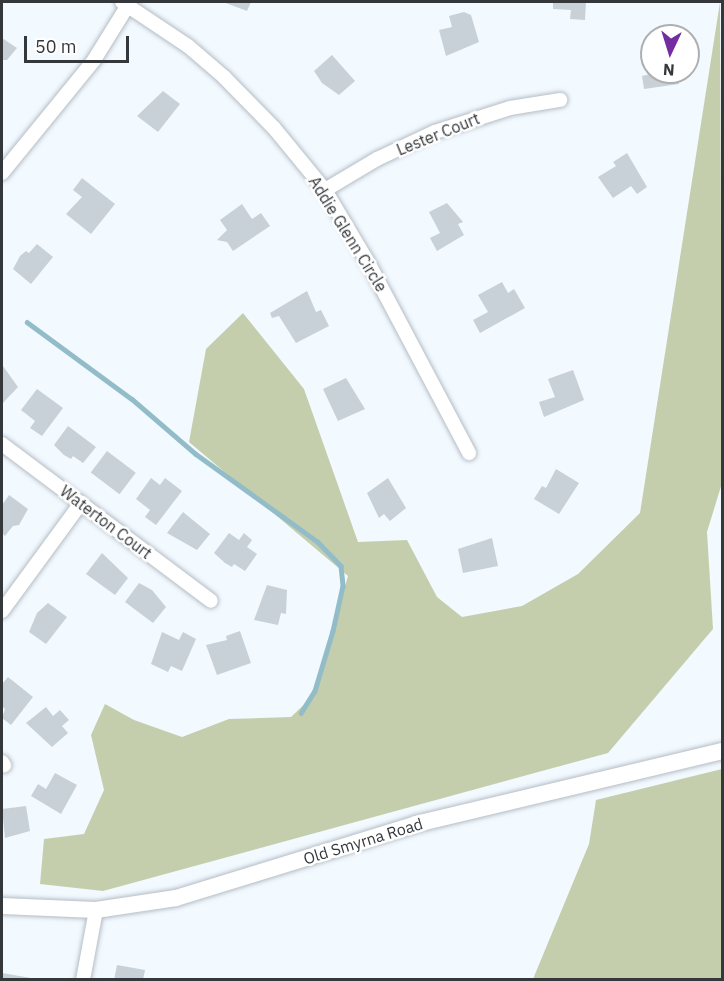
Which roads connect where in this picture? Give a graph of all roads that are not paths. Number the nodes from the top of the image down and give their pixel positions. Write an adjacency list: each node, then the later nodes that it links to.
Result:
1 (127, 3): 3 (street); 4 (street, Addie Glenn Circle)
2 (560, 100): 4 (street, Lester Court)
3 (2, 173)
4 (325, 190): 6 (street, Addie Glenn Circle)
5 (2, 444): 7 (street, Waterton Court)
6 (469, 453)
7 (81, 503): 8 (street, Waterton Court); 9 (street)
8 (211, 601)
9 (2, 611)
10 (723, 751): 12 (street, Old Smyrna Road)
11 (2, 906): 12 (street, Old Smyrna Road)
12 (96, 910): 13 (street)
13 (83, 980)

